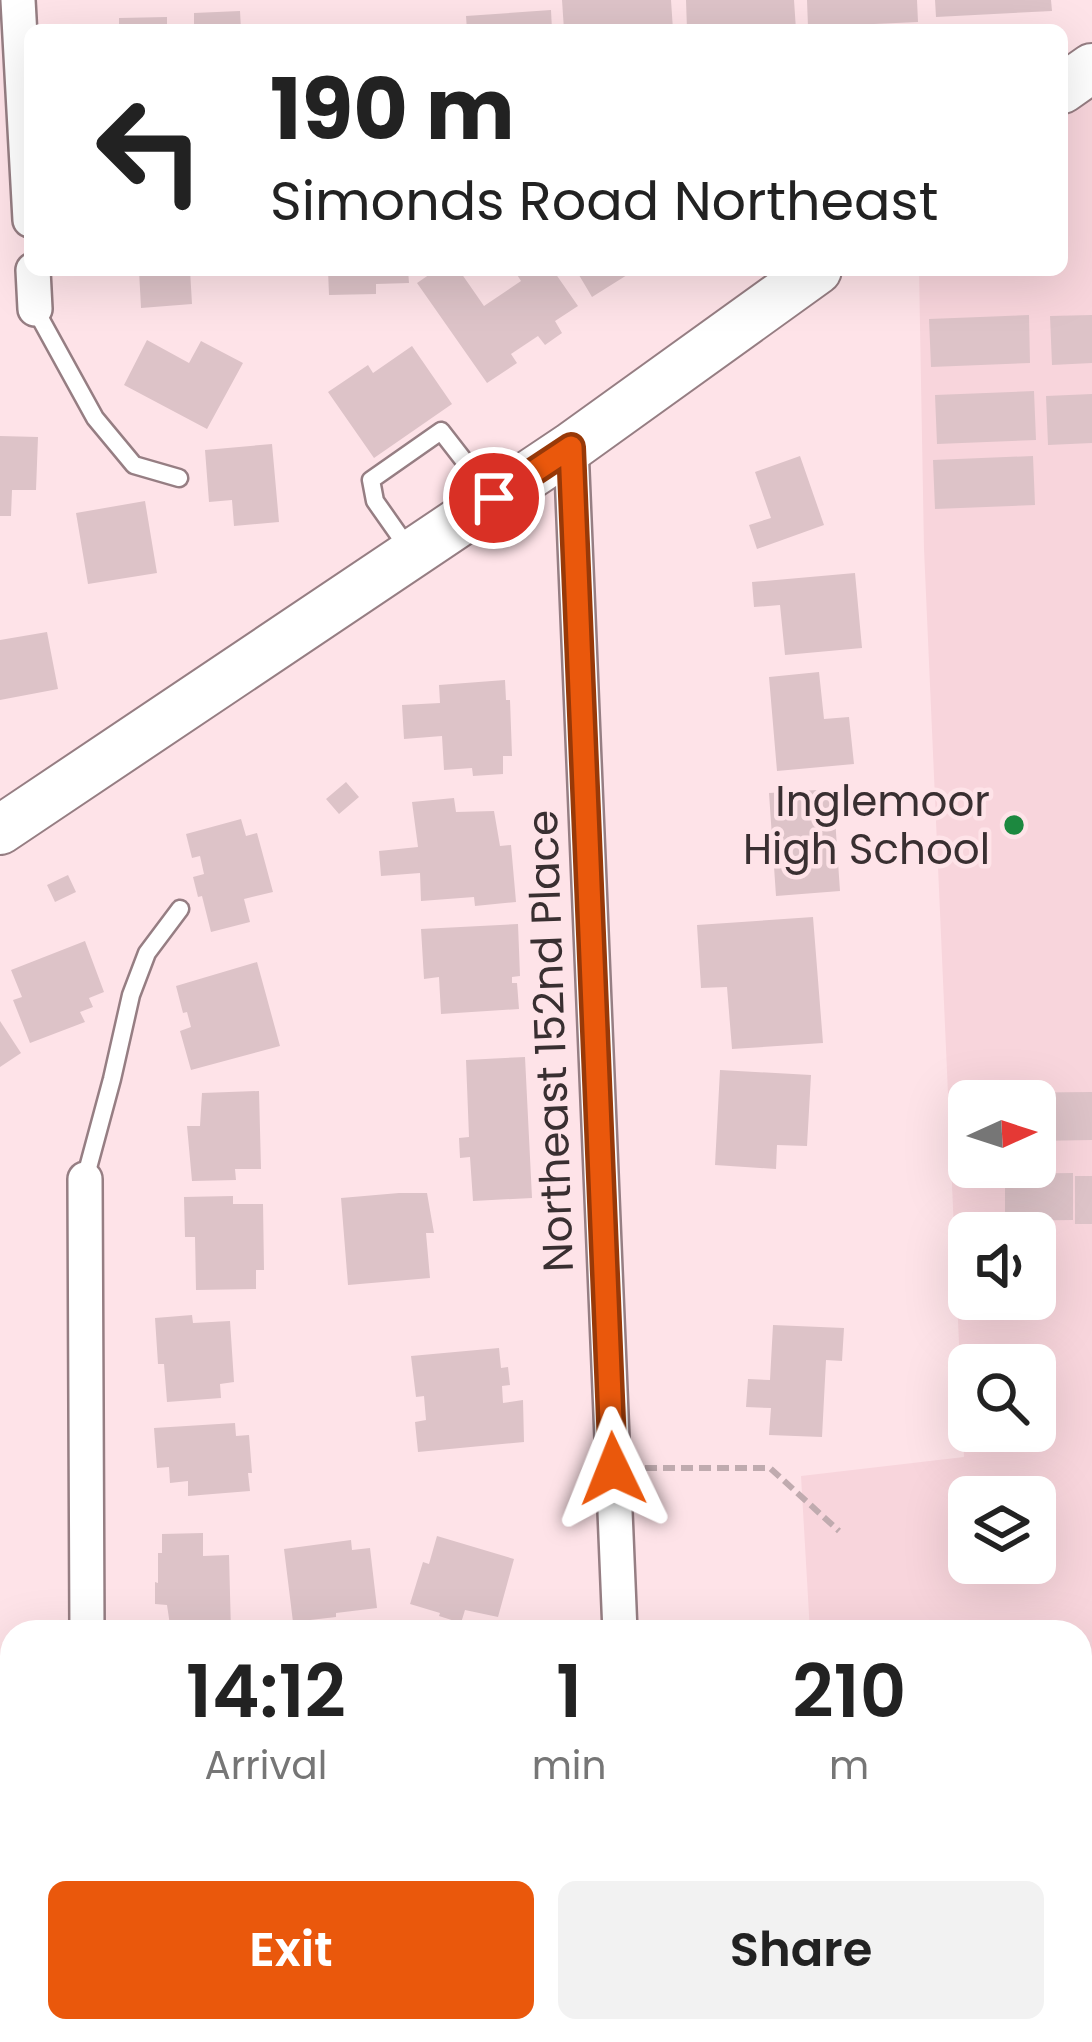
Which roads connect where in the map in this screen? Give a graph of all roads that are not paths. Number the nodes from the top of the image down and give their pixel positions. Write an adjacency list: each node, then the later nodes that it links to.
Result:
1 (19, 0): 2 (street)
2 (24, 100)
3 (33, 276): 5 (street)
4 (809, 276): 6 (main road)
5 (35, 310): 7 (lane)
6 (571, 447): 8 (main road); 14 (street, Northeast 152nd Place)
7 (179, 478)
8 (494, 498): 9 (main road); 9 (lane)
9 (411, 554): 10 (main road)
10 (0, 830)
11 (180, 909): 12 (lane)
12 (85, 1179): 13 (street)
13 (87, 1620)
14 (619, 1620)

